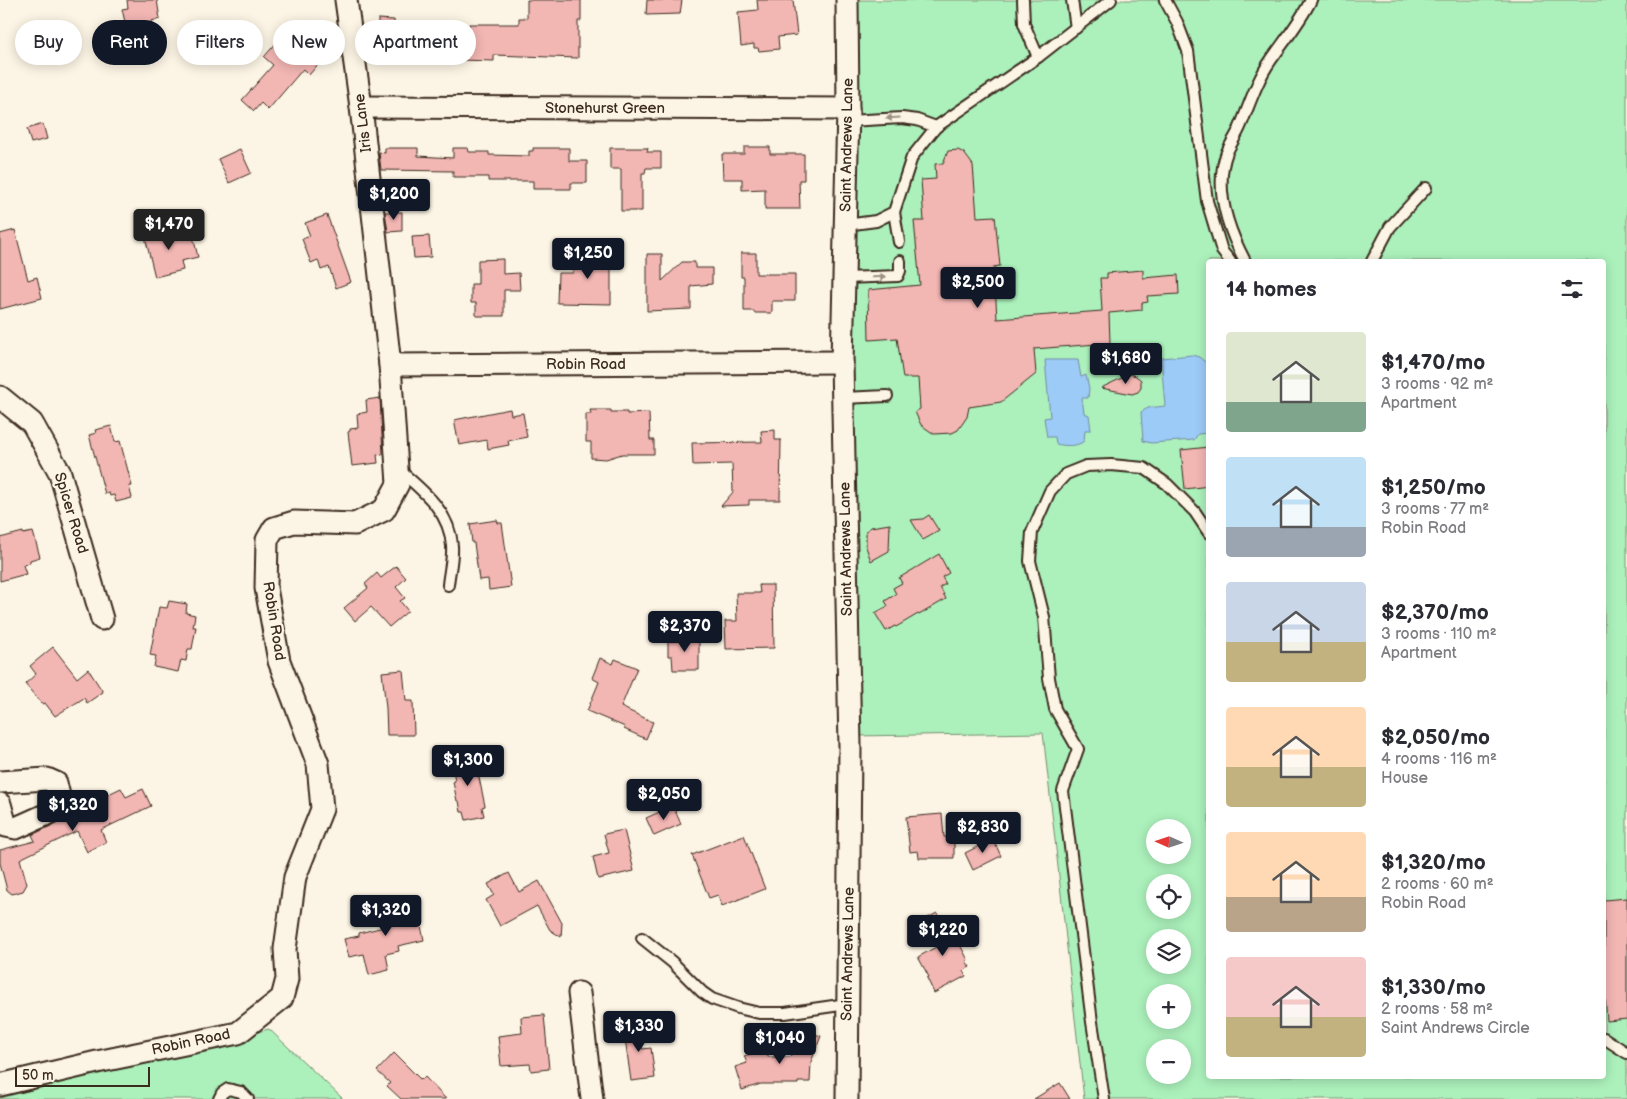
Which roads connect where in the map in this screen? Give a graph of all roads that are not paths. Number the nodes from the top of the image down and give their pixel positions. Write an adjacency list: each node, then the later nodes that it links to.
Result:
1 (346, 0): 10 (street, Iris Lane)
2 (847, 0): 11 (street, Saint Andrews Lane)
3 (1023, 0): 9 (lane)
4 (1072, 0): 8 (lane)
5 (1111, 0): 8 (lane)
6 (1164, 0): 17 (lane)
7 (1311, 0): 18 (lane)
8 (1076, 28): 9 (lane)
9 (1038, 57): 12 (lane)
10 (361, 108): 11 (street, Stonehurst Green); 23 (street, Iris Lane)
11 (848, 115): 12 (lane, one-way to 11); 15 (street, Saint Andrews Lane)
12 (936, 127): 14 (lane)
13 (1426, 188): 19 (lane)
14 (894, 212): 15 (lane); 16 (lane)
15 (846, 225): 21 (street, Saint Andrews Lane)
16 (899, 242)
17 (1228, 259)
18 (1244, 259)
19 (1373, 259)
20 (900, 261): 21 (lane, one-way to 20)
21 (845, 278): 22 (street, Saint Andrews Lane)
22 (842, 362): 23 (street, Robin Road); 26 (street, Saint Andrews Lane)
23 (390, 365): 27 (street, Robin Road)
24 (887, 396): 26 (lane)
25 (0, 397): 30 (street, Spicer Road)
26 (843, 398): 35 (street, Saint Andrews Lane)
27 (397, 468): 29 (lane); 38 (street, Robin Road)
28 (1206, 528): 43 (lane)
29 (448, 585)
30 (102, 619)
31 (0, 782): 32 (street)
32 (0, 804)
33 (642, 938): 35 (lane)
34 (578, 993): 41 (street)
35 (848, 1004): 42 (street, Saint Andrews Lane)
36 (1606, 1039): 37 (lane)
37 (1627, 1053)
38 (0, 1085)
39 (220, 1099): 40 (lane)
40 (248, 1099)
41 (592, 1099)
42 (847, 1099)
43 (1104, 1099)

